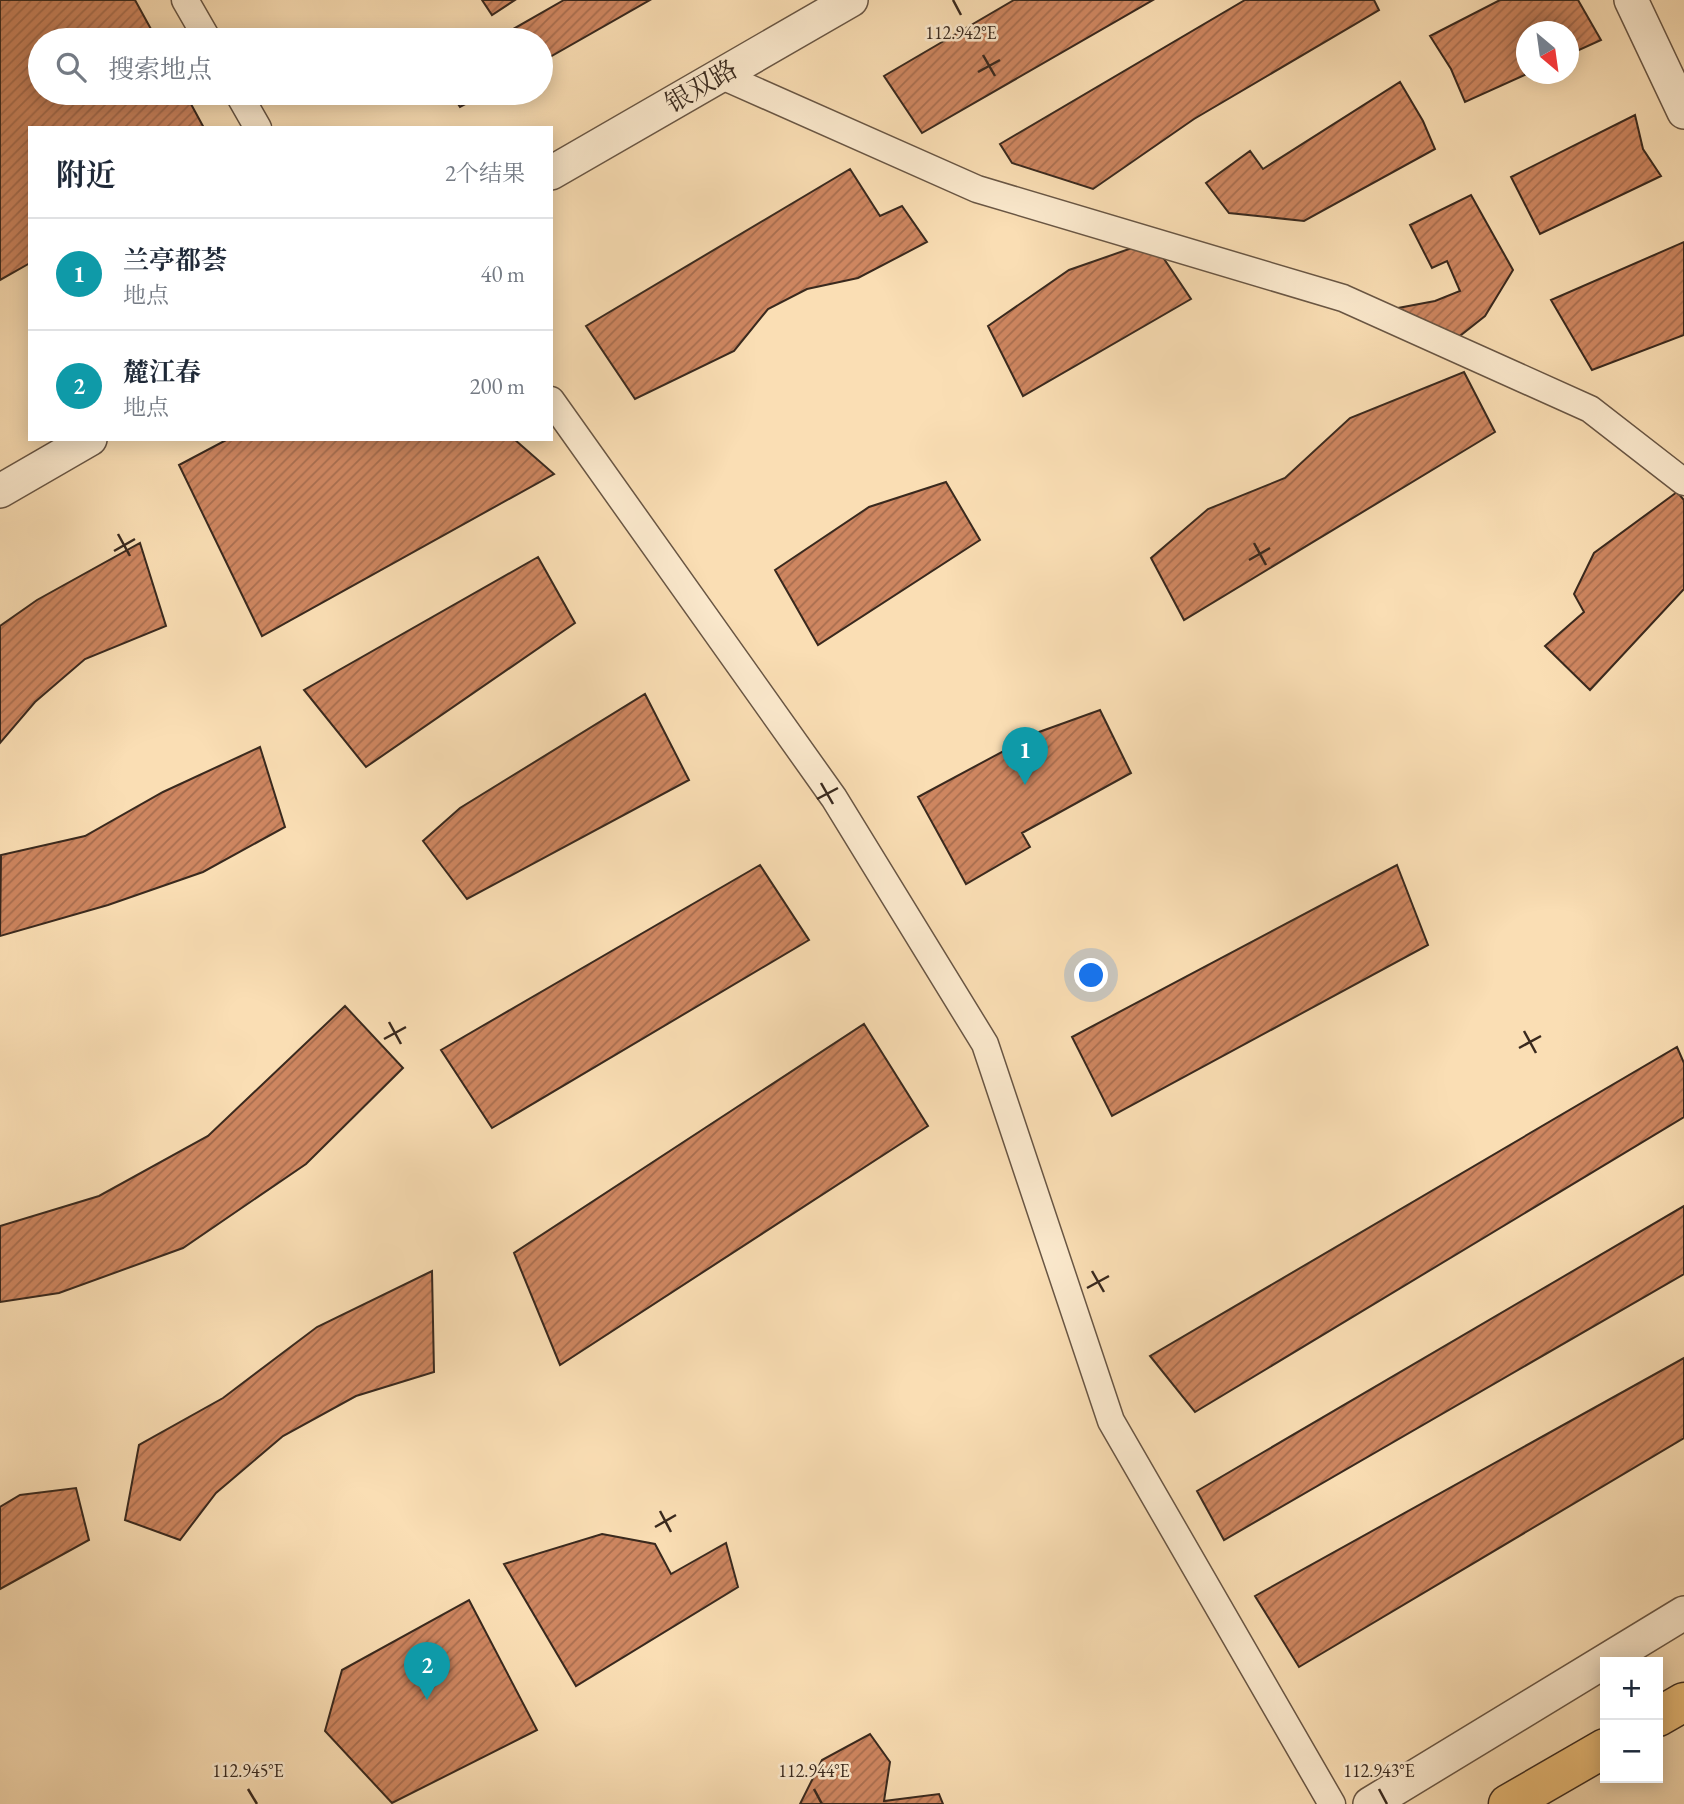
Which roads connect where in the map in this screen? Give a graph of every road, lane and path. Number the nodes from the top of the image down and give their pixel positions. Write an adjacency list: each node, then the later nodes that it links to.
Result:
1 (185, 0): 4 (street)
2 (851, 0): 5 (street, 银双路)
3 (1631, 0): 7 (street)
4 (201, 28)
5 (720, 75): 9 (street, 银双路); 12 (street)
6 (245, 105): 8 (street)
7 (1684, 112)
8 (257, 126)
9 (553, 172)
10 (553, 403): 18 (street)
11 (87, 441): 13 (street)
12 (1684, 482)
13 (0, 491)
14 (1684, 1613): 19 (street)
15 (1684, 1702): 16 (highway)
16 (1663, 1714)
17 (1600, 1751): 20 (highway)
18 (1332, 1804)
19 (1370, 1804)
20 (1508, 1804)

